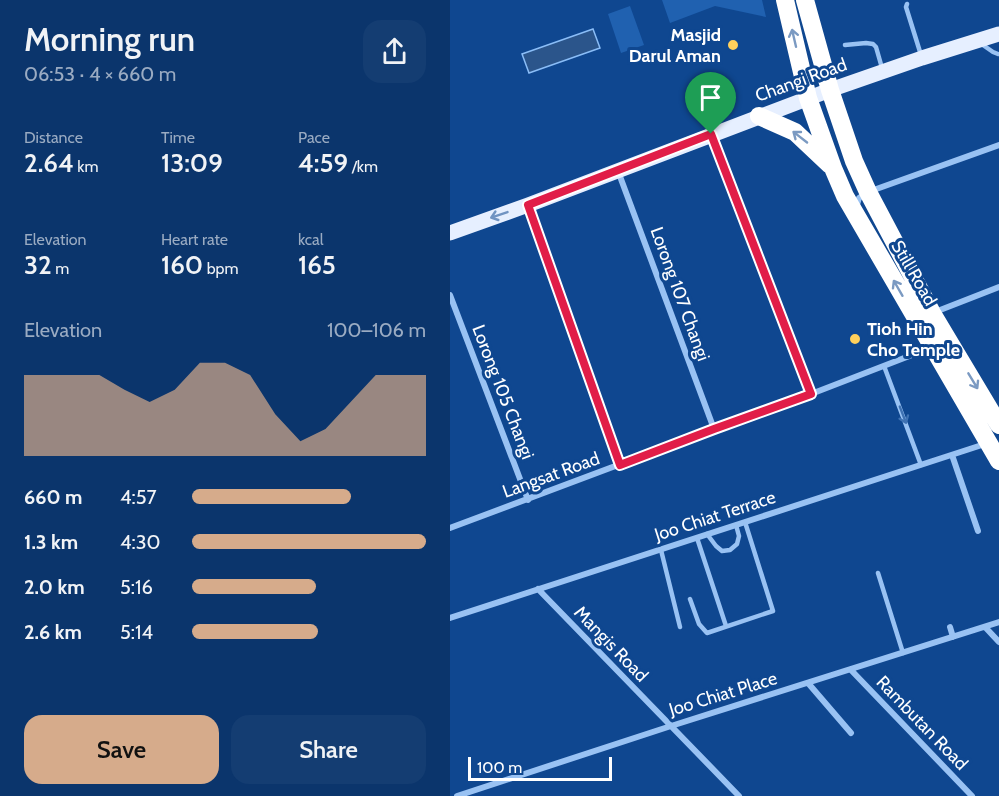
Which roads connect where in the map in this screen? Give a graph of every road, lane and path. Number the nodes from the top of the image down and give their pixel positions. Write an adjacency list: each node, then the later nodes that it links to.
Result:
1 (785, 0): 11 (highway, Still Road, one-way to 1)
2 (805, 0): 10 (highway, Still Road)
3 (907, 4): 8 (lane)
4 (999, 34): 5 (main road, Changi Road)
5 (978, 41): 7 (lane); 8 (main road, Changi Road)
6 (845, 45): 9 (lane)
7 (998, 54)
8 (922, 57): 9 (main road, Changi Road)
9 (883, 71): 10 (main road, Changi Road)
10 (830, 90): 11 (main road, Changi Road); 17 (highway, Still Road)
11 (808, 98): 12 (main road, Changi Road); 15 (highway, Still Road)
12 (759, 116): 13 (main road, Changi Road); 15 (highway, one-way to 12)
13 (711, 134): 16 (main road, Changi Road); 27 (street)
14 (999, 145): 17 (street)
15 (833, 168): 20 (highway, Still Road)
16 (617, 170): 18 (main road, Changi Road); 29 (street, Lorong 107 Changi)
17 (868, 192): 19 (highway, Still Road); 20 (street)
18 (528, 205): 21 (main road, Changi Road, one-way to 21); 33 (street)
19 (882, 216): 20 (highway); 24 (highway, Still Road)
20 (860, 221): 25 (highway, Still Road, one-way to 20)
21 (450, 233)
22 (999, 287): 24 (street)
23 (450, 295): 35 (street, Lorong 105 Changi)
24 (932, 313): 28 (highway, Still Road, one-way to 28)
25 (932, 347): 26 (street, Langsat Road); 30 (highway, Still Road)
26 (884, 366): 27 (street, Langsat Road); 34 (lane, one-way to 34)
27 (811, 394): 29 (street, Langsat Road)
28 (999, 425)
29 (714, 429): 33 (street, Langsat Road)
30 (989, 443): 31 (street, Joo Chiat Terrace); 32 (highway, Still Road)
31 (952, 455): 34 (street, Joo Chiat Terrace); 39 (street)
32 (999, 461)
33 (620, 465): 35 (street, Langsat Road)
34 (921, 465): 36 (street, Joo Chiat Terrace)
35 (528, 500): 38 (street, Langsat Road)
36 (745, 522): 37 (street, Joo Chiat Terrace); 48 (lane)
37 (736, 525): 40 (street, Joo Chiat Terrace); 40 (lane)
38 (450, 528)
39 (978, 531)
40 (707, 534): 41 (street, Joo Chiat Terrace)
41 (696, 538): 42 (street, Joo Chiat Terrace); 48 (lane)
42 (661, 550): 44 (street, Joo Chiat Terrace); 49 (lane)
43 (878, 573): 54 (lane)
44 (538, 590): 46 (street, Joo Chiat Terrace); 57 (street, Mangis Road)
45 (690, 599): 48 (lane)
46 (450, 618)
47 (999, 622): 51 (street, Joo Chiat Place)
48 (726, 626)
49 (680, 627)
50 (950, 627): 52 (street)
51 (985, 627): 52 (street, Joo Chiat Place); 53 (street)
52 (953, 637): 54 (street, Joo Chiat Place)
53 (999, 642)
54 (903, 653): 55 (street, Joo Chiat Place)
55 (851, 670): 56 (street, Joo Chiat Place); 61 (street, Rambutan Road)
56 (808, 683): 57 (street, Joo Chiat Place); 58 (street)
57 (671, 726): 59 (street, Joo Chiat Place); 60 (street, Mangis Road)
58 (851, 733)
59 (458, 796)
60 (739, 796)
61 (972, 796)

